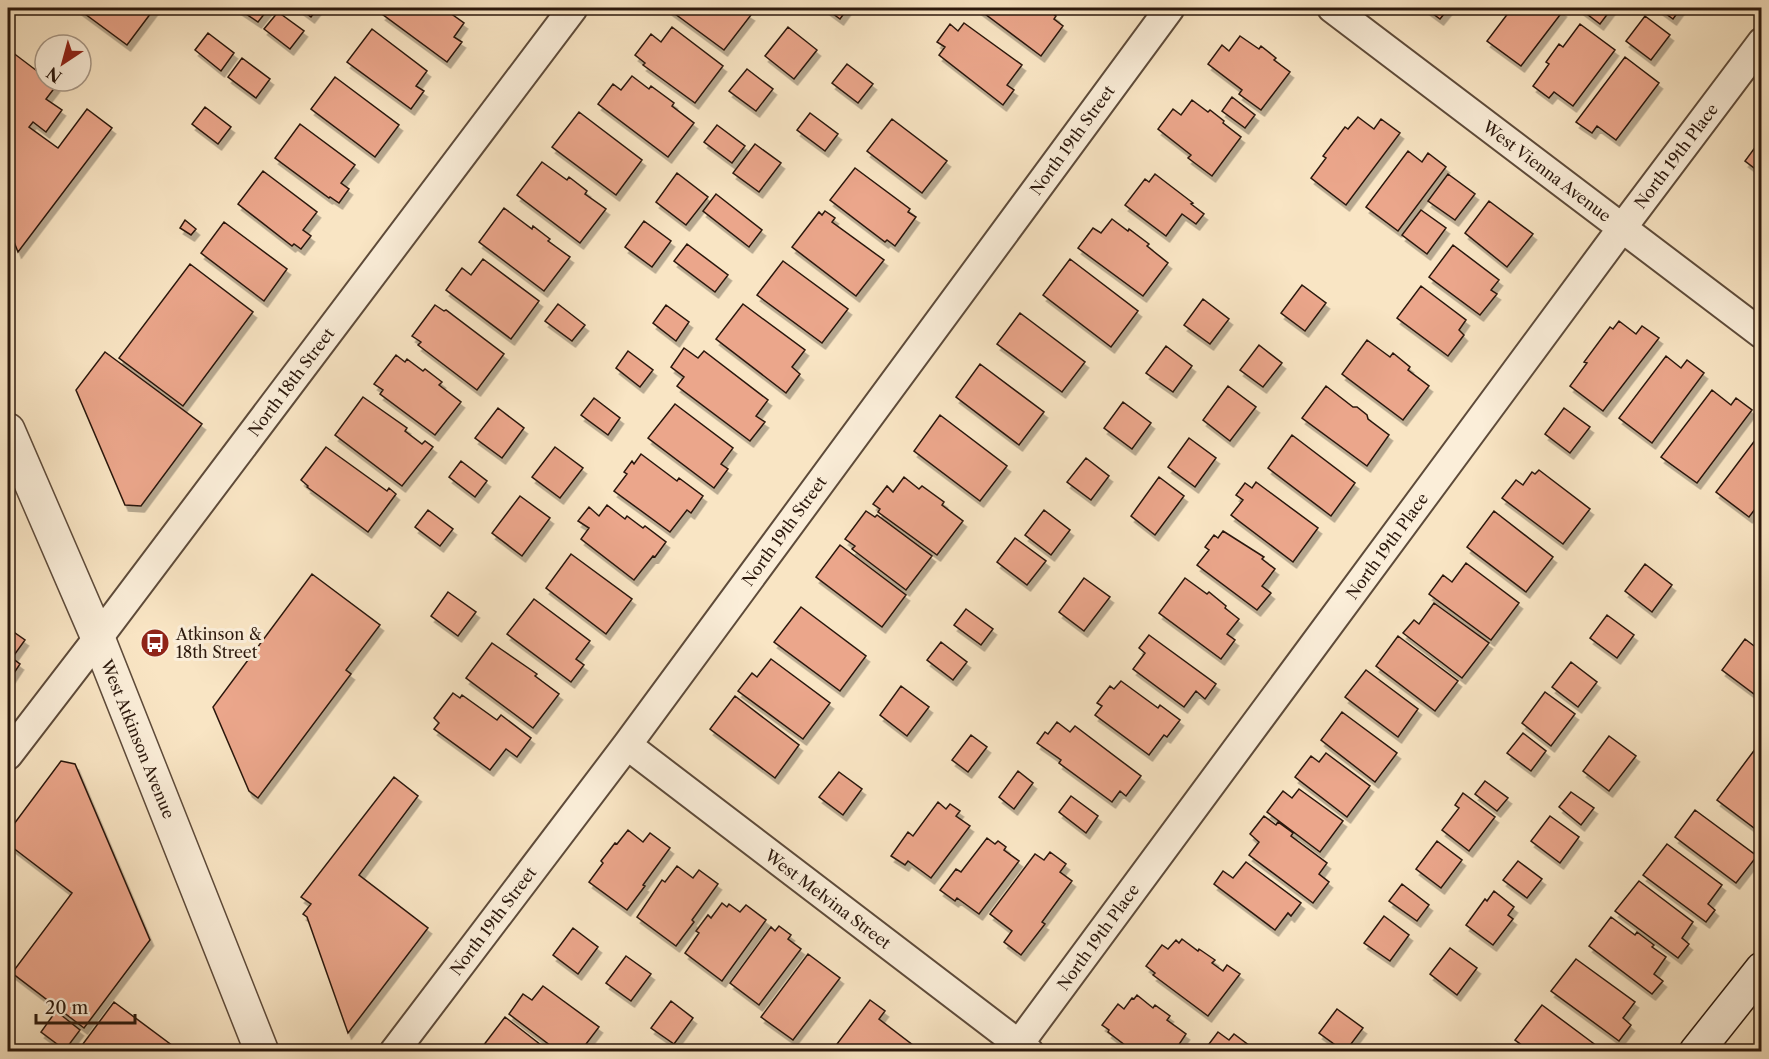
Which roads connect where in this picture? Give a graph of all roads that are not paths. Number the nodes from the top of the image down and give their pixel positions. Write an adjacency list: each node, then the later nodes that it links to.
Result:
1 (573, 8): 8 (street, North 18th Street)
2 (1170, 8): 9 (street, North 19th Street)
3 (1332, 8): 5 (street, West Vienna Avenue)
4 (1761, 42): 5 (street, North 19th Place)
5 (1622, 228): 6 (street, West Vienna Avenue); 12 (street, North 19th Place)
6 (1761, 334)
7 (8, 430): 8 (street, West Atkinson Avenue)
8 (98, 638): 10 (street, North 18th Street); 13 (street, West Atkinson Avenue)
9 (627, 745): 12 (street, West Melvina Street); 14 (street, North 19th Street)
10 (8, 755)
11 (1761, 969): 15 (street)
12 (1020, 1049)
13 (262, 1052)
14 (394, 1052)
15 (1696, 1052)

